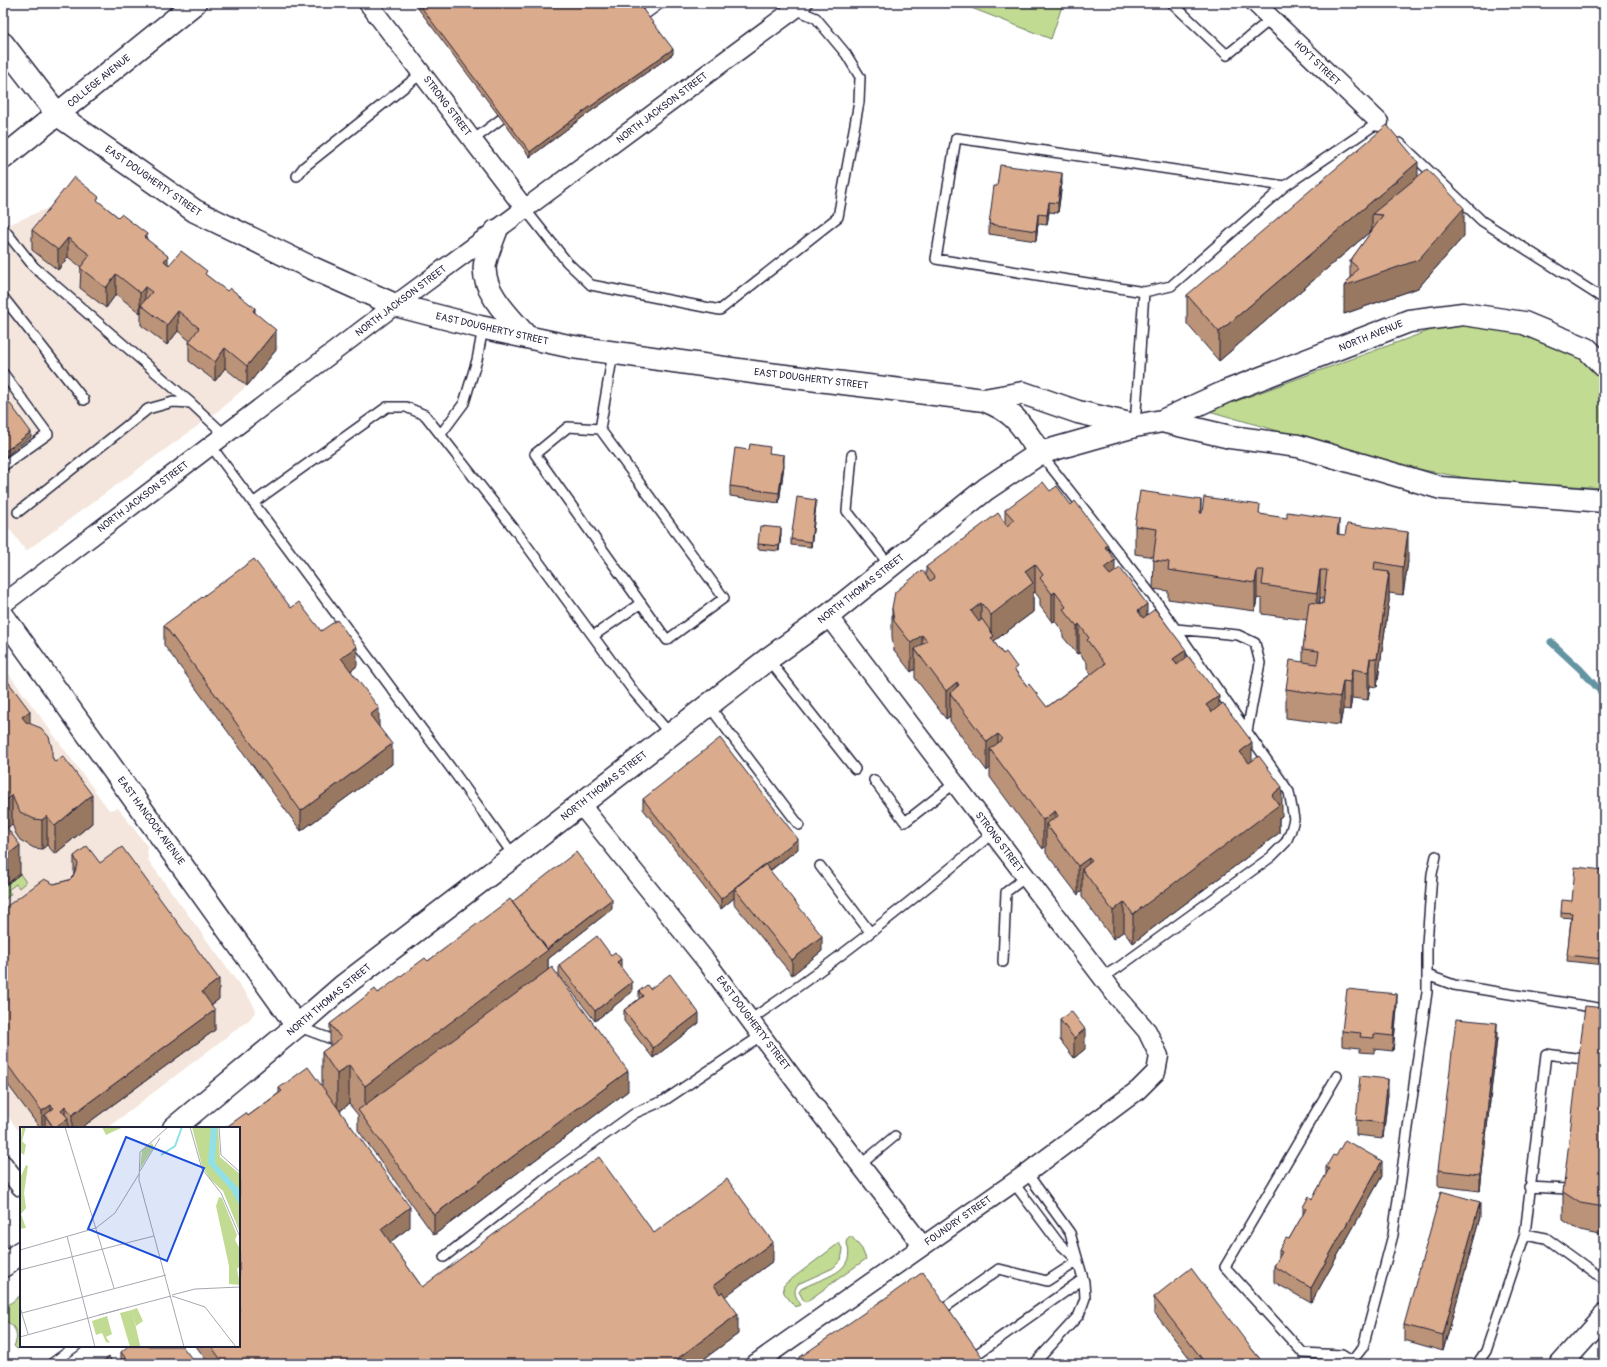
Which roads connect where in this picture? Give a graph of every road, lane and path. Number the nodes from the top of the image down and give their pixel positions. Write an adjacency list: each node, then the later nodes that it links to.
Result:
1 (195, 3): 11 (main road, COLLEGE AVENUE)
2 (368, 3): 10 (street, STRONG STREET)
3 (661, 3): 8 (lane)
4 (1172, 3): 7 (lane)
5 (1255, 3): 7 (street, HOYT STREET)
6 (796, 5): 18 (street, NORTH JACKSON STREET); 18 (lane)
7 (1271, 19): 13 (street, HOYT STREET)
8 (630, 25)
9 (3, 44): 11 (main road, EAST DOUGHERTY STREET)
10 (422, 73): 14 (street, STRONG STREET); 16 (lane)
11 (58, 115): 15 (main road, COLLEGE AVENUE); 24 (main road, EAST DOUGHERTY STREET)
12 (502, 120): 14 (lane)
13 (1388, 131): 17 (lane); 23 (lane)
14 (473, 140): 18 (street, STRONG STREET)
15 (3, 158)
16 (297, 176)
17 (1285, 186): 21 (lane); 21 (lane)
18 (526, 209): 20 (street, NORTH JACKSON STREET)
19 (3, 228): 32 (lane)
20 (496, 231): 24 (street, NORTH JACKSON STREET); 26 (main road)
21 (1144, 292): 34 (lane)
22 (3, 296): 30 (lane)
23 (1603, 298)
24 (395, 305): 25 (main road, EAST DOUGHERTY STREET); 37 (street, NORTH JACKSON STREET)
25 (483, 328): 26 (main road, EAST DOUGHERTY STREET); 36 (lane)
26 (526, 337): 27 (main road, EAST DOUGHERTY STREET)
27 (613, 352): 31 (main road, EAST DOUGHERTY STREET); 35 (lane)
28 (1604, 366): 33 (main road, NORTH AVENUE)
29 (3, 373): 41 (lane)
30 (84, 400)
31 (984, 400): 34 (main road); 39 (main road, EAST DOUGHERTY STREET)
32 (191, 403): 37 (lane); 44 (lane)
33 (1162, 421): 34 (main road, NORTH AVENUE); 42 (main road, NORTH AVENUE)
34 (1135, 426): 39 (main road, NORTH AVENUE)
35 (600, 429): 46 (lane); 46 (lane)
36 (441, 434): 43 (lane); 51 (lane)
37 (225, 435): 38 (street, NORTH JACKSON STREET)
38 (211, 446): 43 (lane); 47 (street, NORTH JACKSON STREET)
39 (1040, 453): 45 (main road, NORTH THOMAS STREET); 50 (lane)
40 (852, 455): 45 (lane)
41 (3, 466)
42 (1604, 501)
43 (252, 503): 62 (lane)
44 (18, 512)
45 (890, 566): 49 (main road, NORTH THOMAS STREET)
46 (641, 603): 51 (lane)
47 (3, 604)
48 (3, 616): 72 (main road, EAST HANCOCK AVENUE)
49 (828, 616): 52 (main road, NORTH THOMAS STREET); 58 (street, STRONG STREET)
50 (1176, 629): 54 (lane); 54 (lane)
51 (593, 636): 55 (lane)
52 (768, 659): 53 (main road, NORTH THOMAS STREET); 56 (lane)
53 (709, 706): 55 (main road, NORTH THOMAS STREET); 60 (lane)
54 (1247, 731): 69 (lane)
55 (671, 735): 59 (main road, NORTH THOMAS STREET)
56 (855, 769)
57 (874, 780): 58 (lane)
58 (955, 783): 61 (street, STRONG STREET)
59 (580, 804): 62 (main road, NORTH THOMAS STREET); 71 (street, EAST DOUGHERTY STREET)
60 (799, 825)
61 (992, 833): 65 (street, STRONG STREET); 66 (lane)
62 (514, 856): 72 (main road, NORTH THOMAS STREET)
63 (1436, 856): 68 (lane)
64 (820, 866): 66 (lane)
65 (1026, 877): 67 (lane); 69 (street, STRONG STREET)
66 (870, 932): 71 (lane)
67 (1003, 962)
68 (1427, 975): 70 (lane); 98 (lane)
69 (1102, 976): 76 (street, STRONG STREET)
70 (1604, 1009)
71 (750, 1020): 73 (street, EAST DOUGHERTY STREET)
72 (297, 1026): 74 (lane); 78 (main road, NORTH THOMAS STREET)
73 (762, 1035): 81 (street, EAST DOUGHERTY STREET); 89 (lane)
74 (343, 1052)
75 (1582, 1059): 84 (lane)
76 (1156, 1072): 82 (street, FOUNDRY STREET)
77 (1337, 1076): 98 (lane)
78 (175, 1127)
79 (895, 1136): 81 (lane)
80 (3, 1164): 83 (street)
81 (860, 1165): 87 (street, EAST DOUGHERTY STREET)
82 (1020, 1178): 87 (street, FOUNDRY STREET); 90 (lane); 90 (lane)
83 (20, 1186)
84 (1529, 1187): 85 (lane); 86 (lane)
85 (1567, 1189)
86 (1525, 1234): 93 (lane); 102 (lane)
87 (922, 1245): 100 (street, FOUNDRY STREET)
88 (20, 1253): 91 (main road)
89 (444, 1257)
90 (1078, 1261): 92 (lane); 94 (lane)
91 (3, 1266)
92 (1083, 1279): 97 (lane); 101 (lane)
93 (1604, 1280)
94 (944, 1308)
95 (1604, 1316): 103 (main road)
96 (75, 1347): 99 (lane)
97 (977, 1354)
98 (1354, 1363)
99 (51, 1364)
100 (755, 1364)
101 (1034, 1364)
102 (1476, 1364)
103 (1561, 1364)

